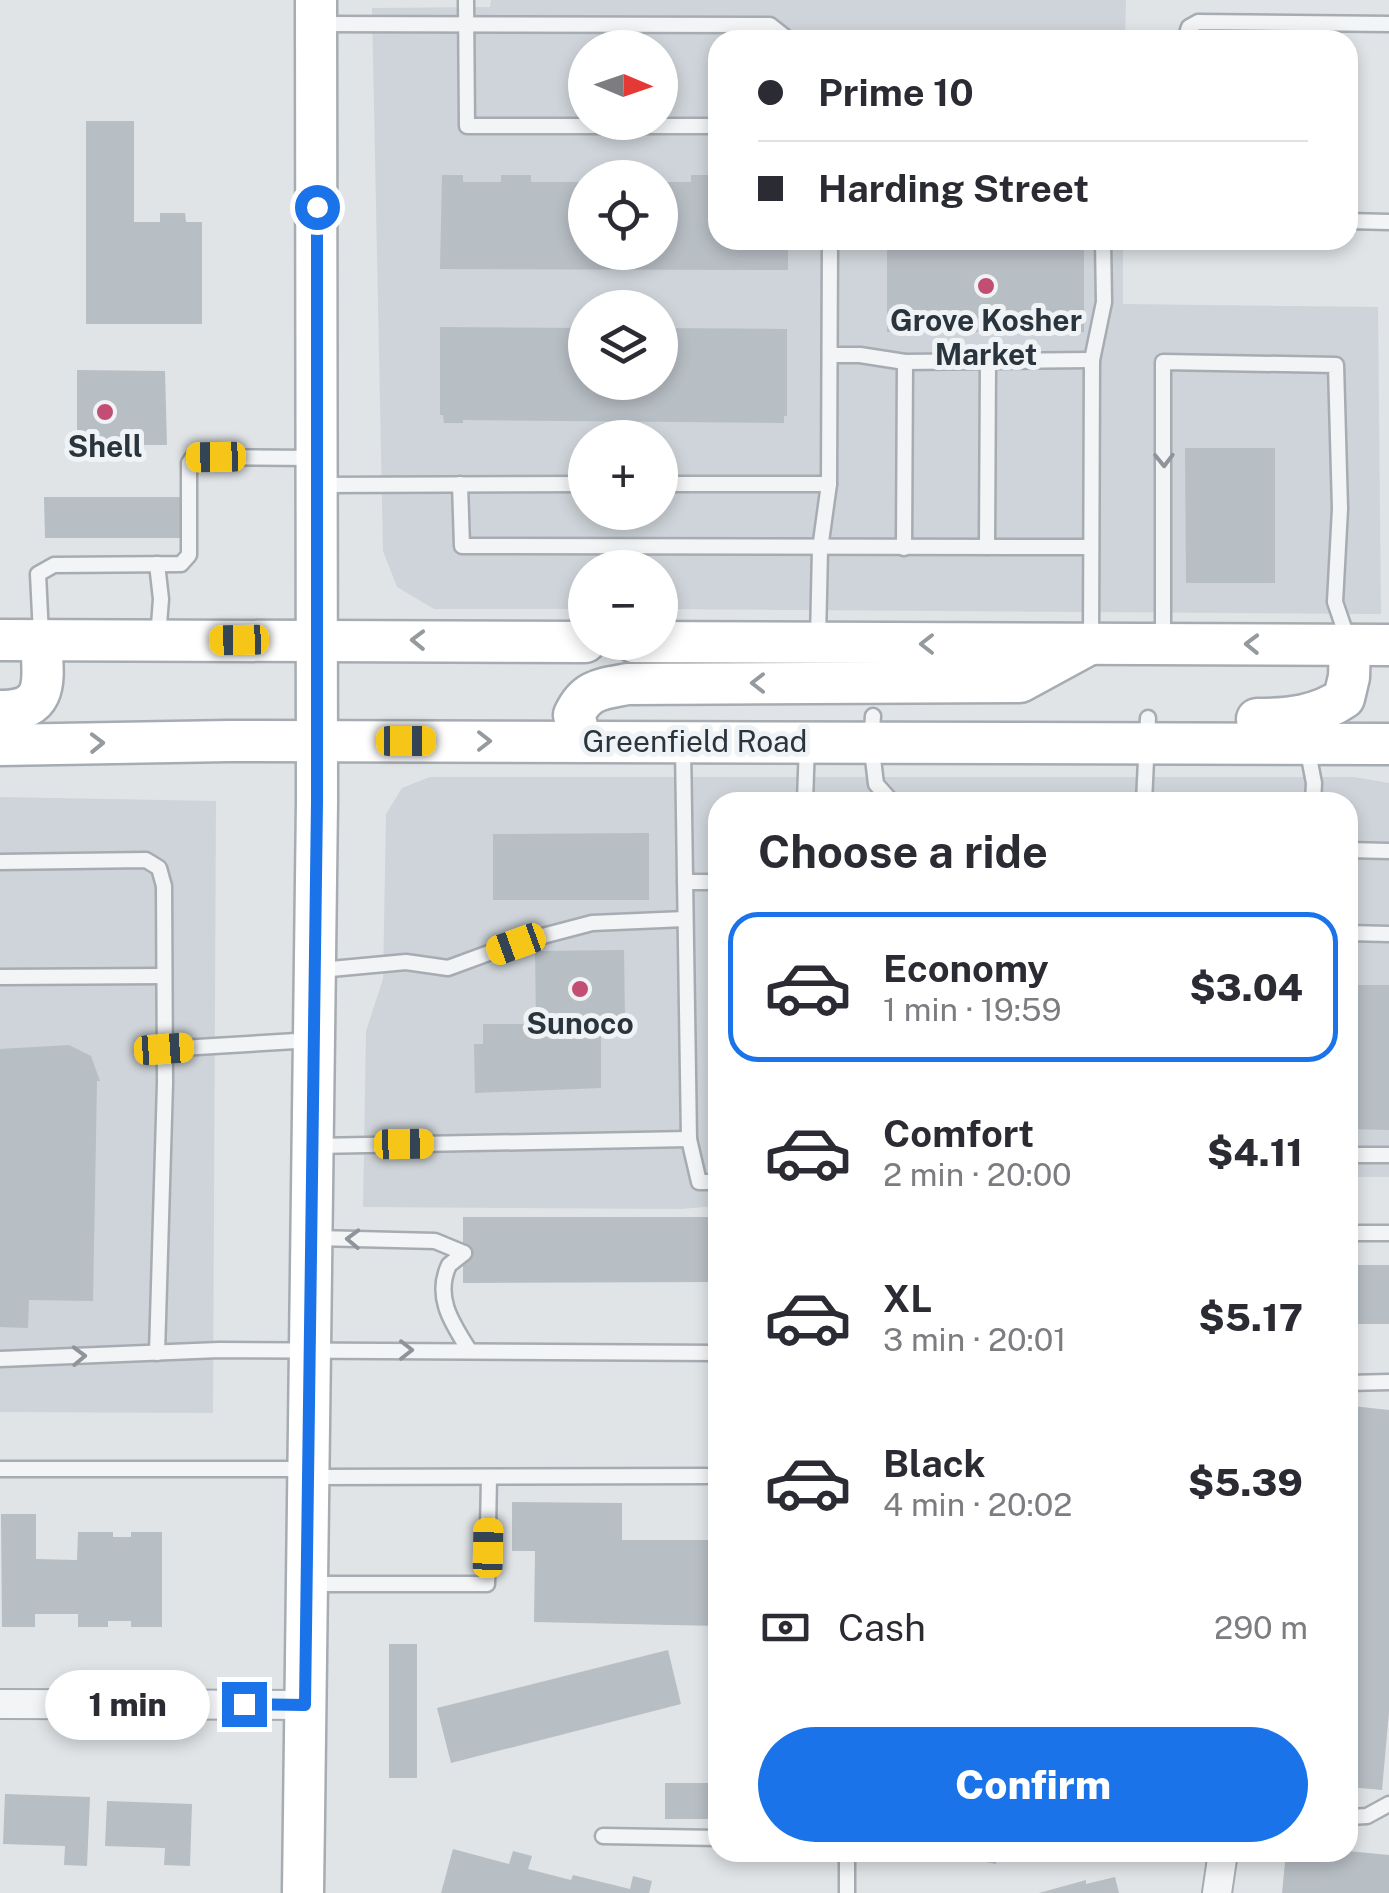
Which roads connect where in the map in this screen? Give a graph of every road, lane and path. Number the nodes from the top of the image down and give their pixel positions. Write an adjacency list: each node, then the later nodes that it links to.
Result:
1 (466, 0): 3 (lane)
2 (316, 12): 3 (lane); 16 (main road)
3 (466, 23): 5 (lane); 7 (lane)
4 (1389, 24): 6 (lane)
5 (777, 30)
6 (1187, 30)
7 (708, 126)
8 (1358, 222): 9 (lane)
9 (1389, 222)
10 (830, 250): 12 (lane)
11 (1103, 250): 13 (lane)
12 (830, 355): 14 (lane); 20 (lane)
13 (1092, 360): 15 (lane); 21 (lane)
14 (905, 362): 15 (lane); 23 (lane)
15 (988, 362): 24 (lane)
16 (318, 471): 17 (lane); 25 (lane); 26 (main road)
17 (460, 484): 18 (lane); 22 (lane)
18 (568, 484)
19 (678, 484): 20 (lane)
20 (828, 484): 22 (lane)
21 (1092, 547): 24 (lane); 31 (lane)
22 (820, 548): 23 (lane); 35 (lane)
23 (904, 548): 24 (lane)
24 (987, 548)
25 (157, 564): 28 (lane); 29 (lane)
26 (317, 639): 29 (main road); 30 (main road, one-way to 26); 39 (main road)
27 (0, 640): 28 (main road)
28 (41, 640): 29 (main road); 36 (main road)
29 (158, 640)
30 (568, 642)
31 (1091, 643): 32 (main road); 35 (main road, one-way to 35)
32 (1163, 643): 33 (main road, one-way to 32); 33 (lane, one-way to 32)
33 (1369, 645): 38 (main road)
34 (678, 647): 35 (main road)
35 (817, 664): 40 (main road, one-way to 40)
36 (0, 711)
37 (872, 729): 38 (main road, Greenfield Road); 41 (main road); 42 (main road, Greenfield Road); 47 (lane)
38 (1148, 731): 44 (main road, Greenfield Road); 51 (lane)
39 (316, 741): 40 (main road, Greenfield Road, one-way to 40); 46 (main road, Greenfield Road, one-way to 39); 61 (main road)
40 (581, 741): 43 (main road, Greenfield Road)
41 (731, 741): 42 (main road, Greenfield Road); 43 (main road, Greenfield Road)
42 (807, 741): 48 (lane)
43 (684, 742): 56 (lane)
44 (1306, 742): 45 (main road, Greenfield Road); 52 (lane)
45 (1389, 744)
46 (0, 745)
47 (876, 784): 49 (lane); 50 (lane)
48 (805, 792)
49 (876, 792)
50 (883, 792)
51 (1145, 792)
52 (1314, 792)
53 (1358, 850): 54 (lane)
54 (1389, 850)
55 (0, 862): 62 (lane)
56 (684, 882): 57 (lane); 58 (lane)
57 (708, 882)
58 (685, 919): 61 (lane); 66 (lane)
59 (1358, 933): 60 (lane)
60 (1389, 934)
61 (314, 970): 64 (main road)
62 (164, 976): 63 (lane); 65 (lane)
63 (0, 977)
64 (313, 1040): 65 (lane); 67 (main road)
65 (164, 1049): 77 (lane)
66 (688, 1139): 67 (lane); 70 (lane)
67 (312, 1146): 73 (main road)
68 (1358, 1155): 69 (lane)
69 (1389, 1155)
70 (708, 1182)
71 (1358, 1233): 72 (lane)
72 (1389, 1233)
73 (310, 1238): 74 (main road); 75 (lane, one-way to 73)
74 (309, 1350): 75 (lane, one-way to 75); 77 (lane); 82 (main road)
75 (468, 1350): 76 (lane)
76 (708, 1353)
77 (158, 1354): 78 (lane, one-way to 77)
78 (0, 1359)
79 (1389, 1382): 80 (lane)
80 (1358, 1383)
81 (0, 1469): 82 (lane)
82 (308, 1473): 84 (lane); 85 (main road)
83 (707, 1476): 84 (lane)
84 (490, 1477): 85 (lane)
85 (306, 1584): 87 (main road)
86 (0, 1704): 87 (street)
87 (305, 1705): 94 (main road)
88 (1389, 1804): 89 (lane)
89 (1358, 1816)
90 (603, 1836): 91 (lane)
91 (708, 1838)
92 (847, 1862): 95 (lane)
93 (1222, 1862): 96 (street)
94 (302, 1893)
95 (847, 1893)
96 (1217, 1893)

